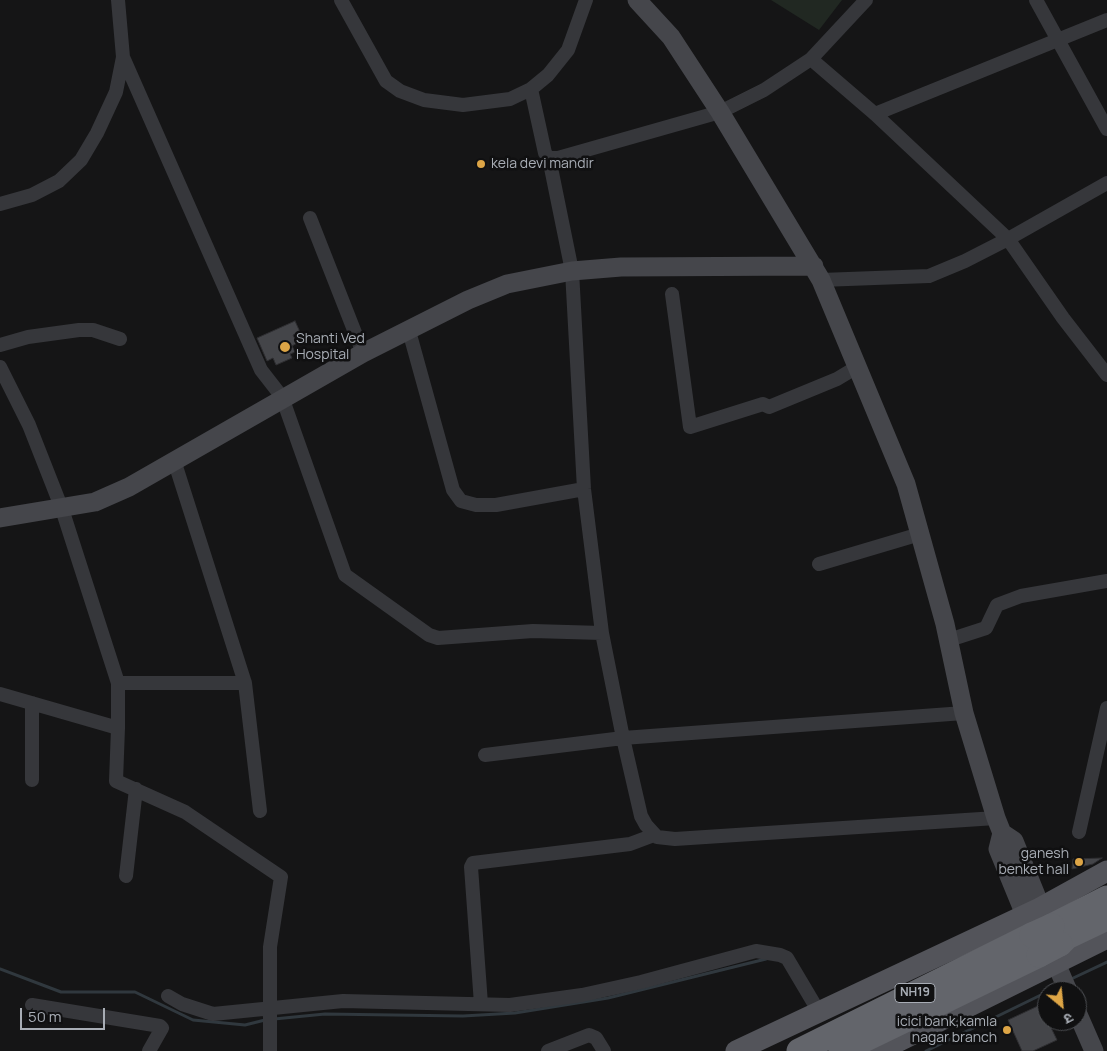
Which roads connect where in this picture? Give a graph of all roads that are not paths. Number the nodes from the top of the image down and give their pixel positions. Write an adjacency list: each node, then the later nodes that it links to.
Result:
1 (118, 0): 9 (street)
2 (341, 0): 11 (street)
3 (586, 0): 11 (street)
4 (637, 0): 12 (street)
5 (866, 0): 10 (street)
6 (1036, 0): 8 (street)
7 (1107, 20): 8 (street)
8 (1057, 41): 13 (street); 14 (street)
9 (123, 57): 18 (street); 31 (street)
10 (811, 59): 12 (street); 13 (street)
11 (531, 89): 16 (street)
12 (720, 112): 16 (street); 22 (street)
13 (875, 114): 20 (street)
14 (1103, 114): 15 (street)
15 (1107, 129)
16 (549, 158): 21 (street)
17 (1107, 183): 20 (street)
18 (0, 204)
19 (310, 218): 27 (street)
20 (1008, 239): 22 (street); 30 (street)
21 (572, 271): 22 (street); 24 (street); 33 (street)
22 (818, 273): 29 (street)
23 (672, 294): 29 (street)
24 (409, 331): 27 (street); 33 (street)
25 (120, 339): 26 (street)
26 (0, 345)
27 (363, 353): 31 (street)
28 (0, 367): 34 (street)
29 (857, 367): 36 (street)
30 (1107, 375)
31 (282, 397): 32 (street); 39 (street)
32 (174, 460): 34 (street); 42 (street)
33 (584, 489): 39 (street)
34 (62, 509): 35 (street); 41 (street)
35 (0, 518)
36 (920, 534): 37 (street); 40 (street)
37 (819, 564)
38 (1107, 581): 40 (street)
39 (602, 633): 48 (street)
40 (949, 640): 46 (street)
41 (118, 683): 42 (street); 47 (street)
42 (246, 683): 52 (street)
43 (0, 694): 44 (street)
44 (32, 703): 47 (street); 50 (street)
45 (1107, 708): 54 (street)
46 (964, 713): 48 (street); 53 (street)
47 (118, 728): 51 (street)
48 (623, 738): 49 (street); 55 (street)
49 (485, 755)
50 (32, 780)
51 (136, 789): 57 (street); 67 (street)
52 (260, 812)
53 (999, 826): 55 (street); 59 (street)
54 (1079, 832)
55 (654, 835): 64 (street)
56 (1107, 872): 59 (main road)
57 (126, 876)
58 (1107, 898): 75 (highway, NH19, bridge)
59 (1032, 912): 62 (street); 66 (main road)
60 (1107, 918): 76 (highway, NH19, bridge)
61 (1107, 938): 62 (main road)
62 (1062, 976): 69 (main road)
63 (168, 996): 67 (street)
64 (481, 1004): 66 (street); 67 (street)
65 (32, 1005): 70 (street)
66 (819, 1012): 74 (main road)
67 (270, 1019): 71 (street)
68 (1085, 1031): 77 (street)
69 (882, 1050)
70 (149, 1051)
71 (270, 1051)
72 (548, 1051): 73 (street)
73 (604, 1051)
74 (736, 1051)
75 (799, 1051)
76 (841, 1051)
77 (1094, 1051)

